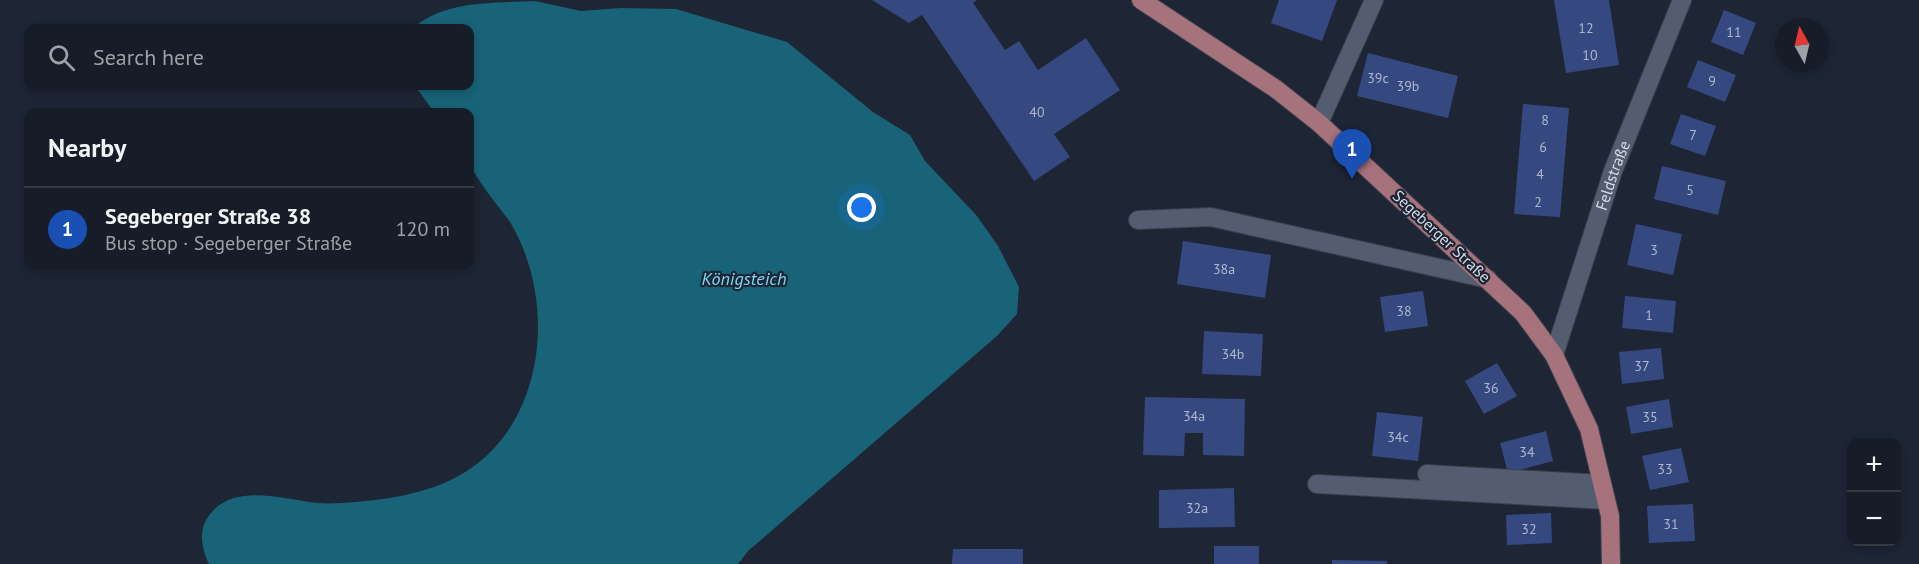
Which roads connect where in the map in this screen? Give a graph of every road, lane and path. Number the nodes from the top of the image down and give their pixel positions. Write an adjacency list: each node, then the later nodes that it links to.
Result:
1 (1141, 0): 4 (main road, Segeberger Straße)
2 (1374, 0): 4 (street)
3 (1682, 0): 7 (street, Feldstraße)
4 (1319, 123): 6 (main road, Segeberger Straße)
5 (1138, 220): 6 (street)
6 (1488, 279): 7 (main road, Segeberger Straße)
7 (1554, 355): 10 (main road, Segeberger Straße)
8 (1427, 474): 10 (street)
9 (1317, 483): 10 (street)
10 (1604, 492): 11 (main road, Segeberger Straße)
11 (1611, 564)

